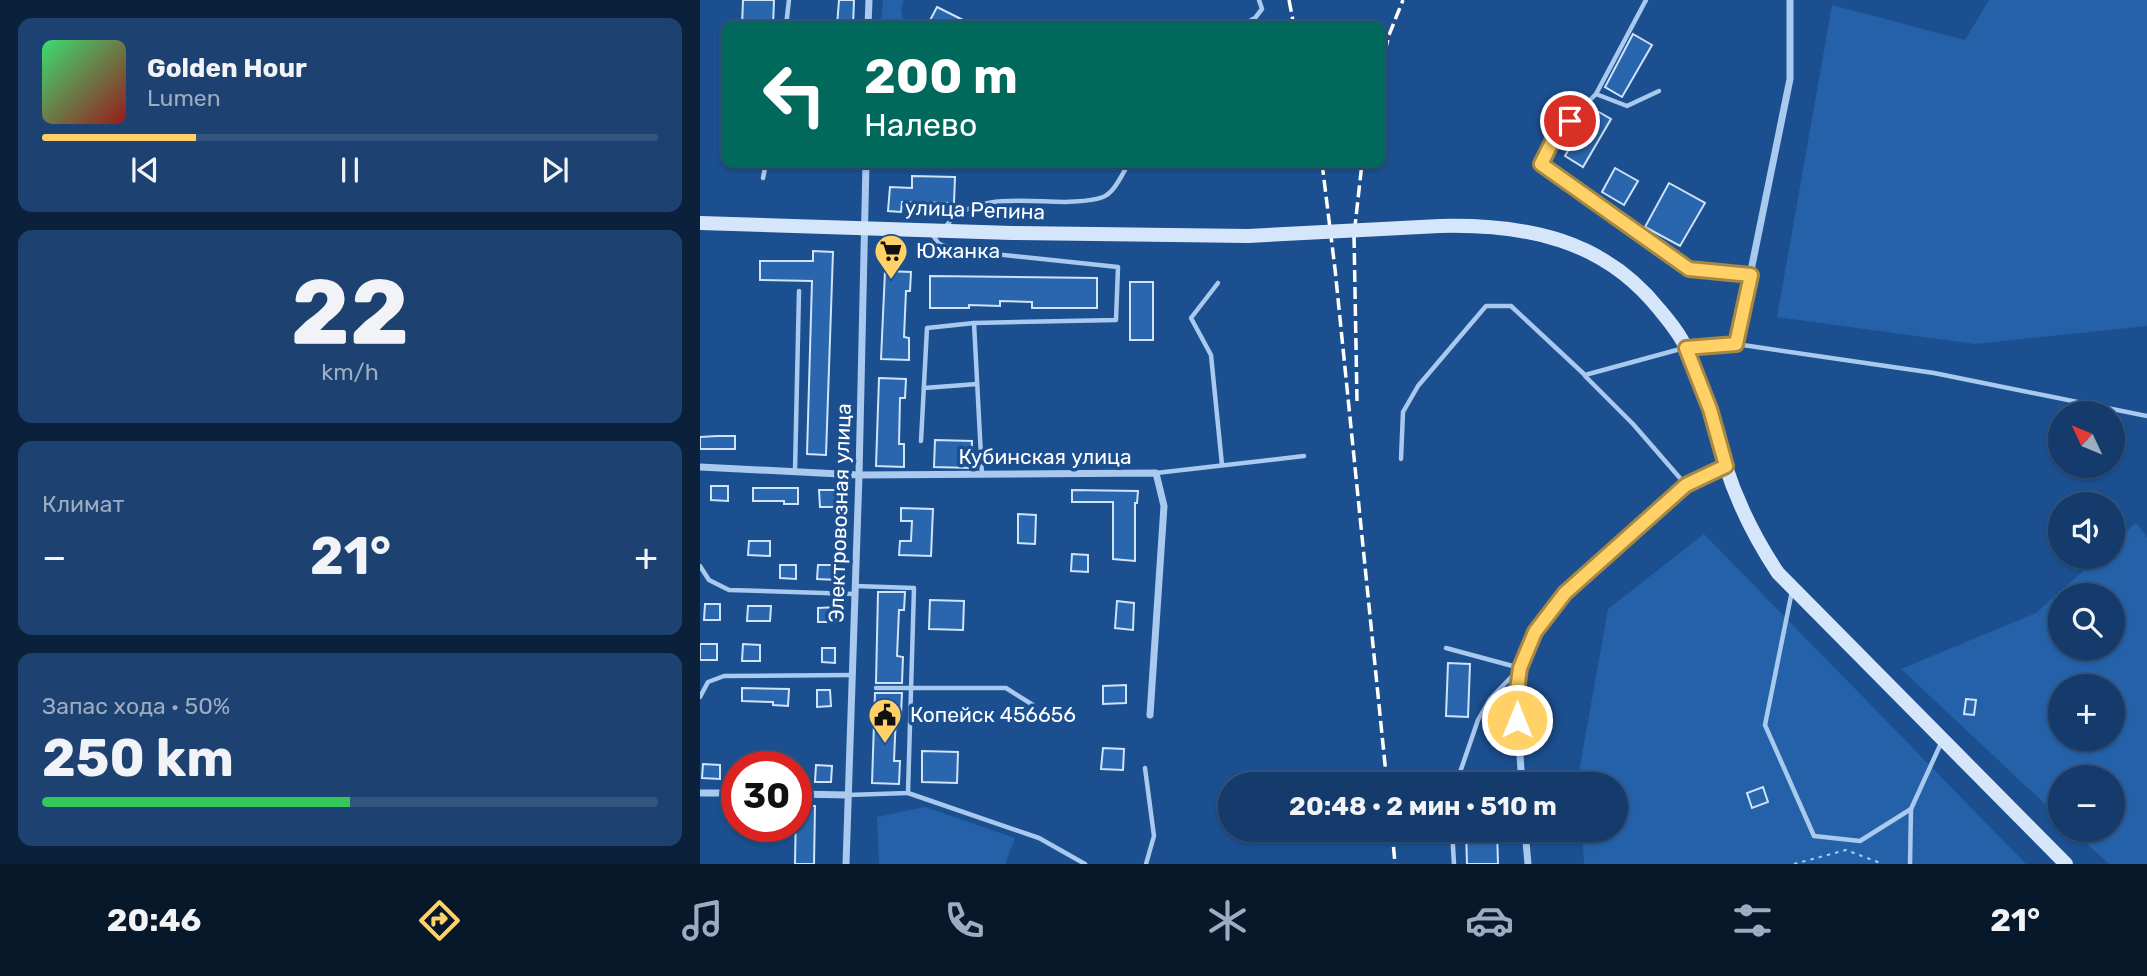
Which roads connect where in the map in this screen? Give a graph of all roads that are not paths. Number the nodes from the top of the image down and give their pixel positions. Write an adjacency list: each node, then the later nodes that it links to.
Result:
1 (789, 0): 6 (lane)
2 (869, 0): 7 (street)
3 (1259, 0): 8 (lane)
4 (1646, 0): 10 (lane)
5 (1790, 0): 18 (street)
6 (787, 21)
7 (868, 21)
8 (1250, 21)
9 (1659, 91): 10 (lane)
10 (1596, 94): 18 (lane)
11 (765, 168): 14 (lane)
12 (866, 168): 16 (street, Электровозная улица)
13 (1126, 168): 17 (lane)
14 (763, 178)
15 (700, 223): 16 (main road, улица Репина)
16 (864, 227): 17 (main road, улица Репина); 36 (street, Электровозная улица)
17 (937, 230): 21 (lane); 23 (main road, улица Репина, bridge)
18 (1751, 275): 22 (street)
19 (1218, 283): 31 (lane)
20 (799, 291): 34 (lane)
21 (974, 323): 25 (lane); 26 (lane)
22 (1736, 344): 23 (street); 27 (lane)
23 (1686, 348): 24 (lane); 32 (main road, улица Репина)
24 (1585, 375): 30 (lane); 38 (lane)
25 (977, 384): 26 (lane); 37 (lane)
26 (924, 388): 28 (lane)
27 (2147, 416)
28 (921, 441)
29 (1304, 456): 31 (lane)
30 (1401, 459)
31 (1222, 465): 35 (lane)
32 (1726, 466): 38 (street); 41 (main road, улица Репина)
33 (700, 467): 34 (street, Кубинская улица)
34 (795, 472): 36 (street, Кубинская улица)
35 (1156, 473): 37 (street, Кубинская улица); 49 (street, Кубинская улица)
36 (859, 475): 37 (street, Кубинская улица); 40 (street, Электровозная улица)
37 (982, 475)
38 (1686, 485): 43 (street)
39 (700, 566): 40 (lane)
40 (855, 590): 44 (street, Электровозная улица); 46 (lane)
41 (1792, 590): 50 (main road, улица Репина); 59 (lane)
42 (1446, 648): 43 (lane)
43 (1520, 668): 52 (lane); 53 (street)
44 (852, 675): 47 (lane); 58 (street, Электровозная улица)
45 (876, 688): 46 (lane)
46 (911, 688): 48 (lane); 56 (lane)
47 (700, 697)
48 (1033, 705)
49 (1150, 715)
50 (1943, 739): 59 (lane); 68 (main road, улица Репина)
51 (1145, 768): 64 (lane)
52 (1460, 772)
53 (1521, 772)
54 (700, 793): 55 (street)
55 (721, 793)
56 (908, 793): 58 (lane); 63 (lane)
57 (812, 794): 58 (street)
58 (848, 795): 62 (street, Электровозная улица)
59 (1911, 809): 67 (lane)
60 (1453, 842): 65 (lane)
61 (1526, 842): 66 (street)
62 (846, 864)
63 (1085, 864)
64 (1146, 864)
65 (1454, 864)
66 (1528, 864)
67 (1910, 864)
68 (2066, 864)

